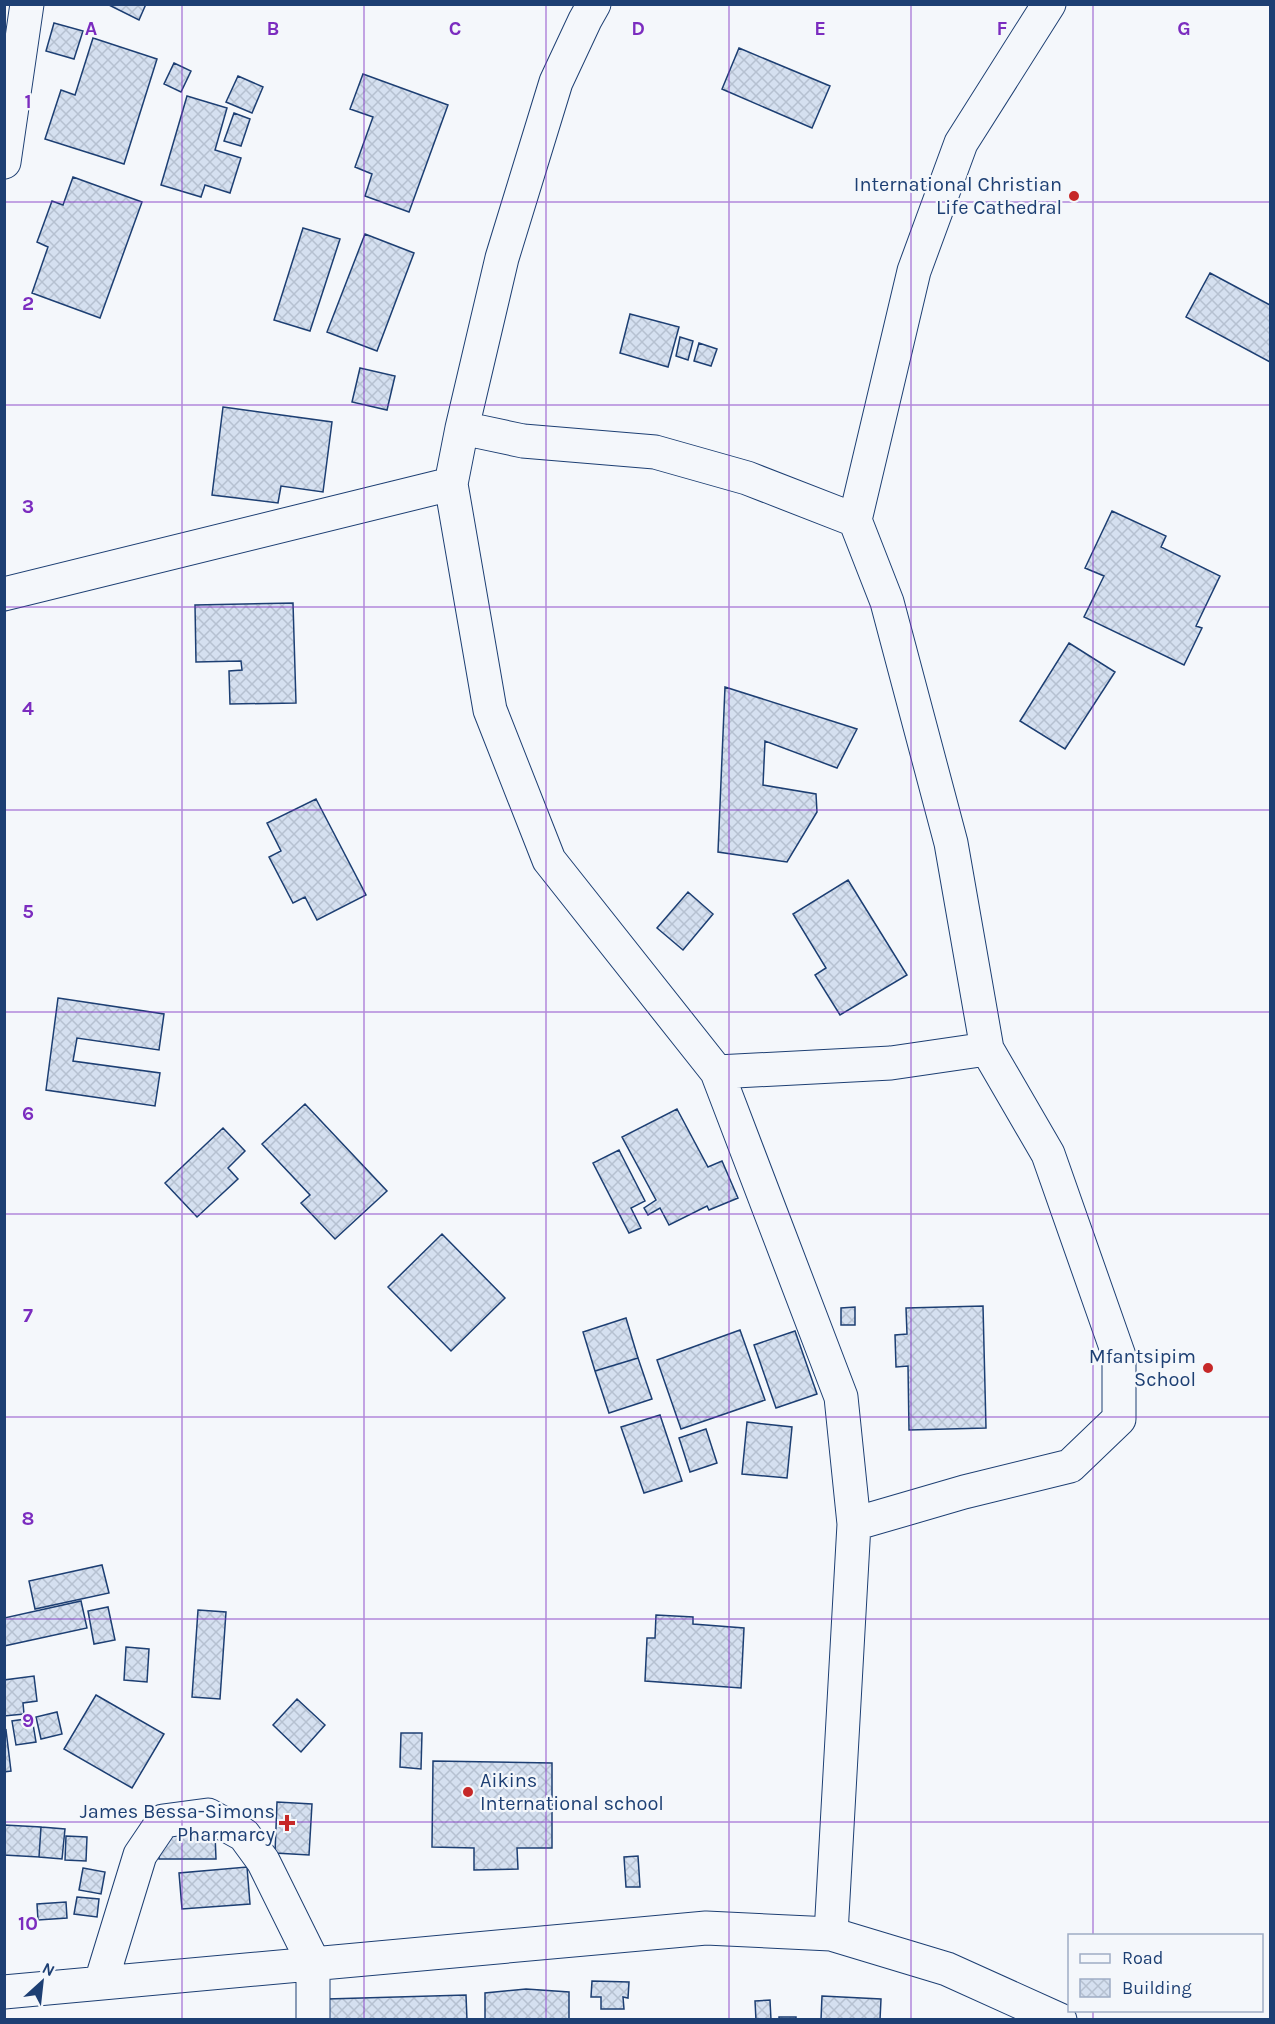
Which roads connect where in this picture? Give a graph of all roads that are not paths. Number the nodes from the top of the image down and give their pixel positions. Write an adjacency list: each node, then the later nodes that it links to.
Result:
1 (27, 4): 4 (street)
2 (594, 4): 5 (street)
3 (1049, 4): 7 (street)
4 (4, 162)
5 (462, 428): 6 (street); 7 (street)
6 (451, 484): 8 (street); 10 (street)
7 (855, 520): 9 (street)
8 (4, 594)
9 (987, 1049): 10 (street); 11 (street)
10 (717, 1072): 11 (street)
11 (854, 1524): 12 (street)
12 (831, 1935): 13 (street); 17 (street)
13 (313, 1962): 14 (street); 14 (street); 16 (street)
14 (101, 1983): 15 (street)
15 (4, 1992)
16 (313, 2019)
17 (1059, 2019)

